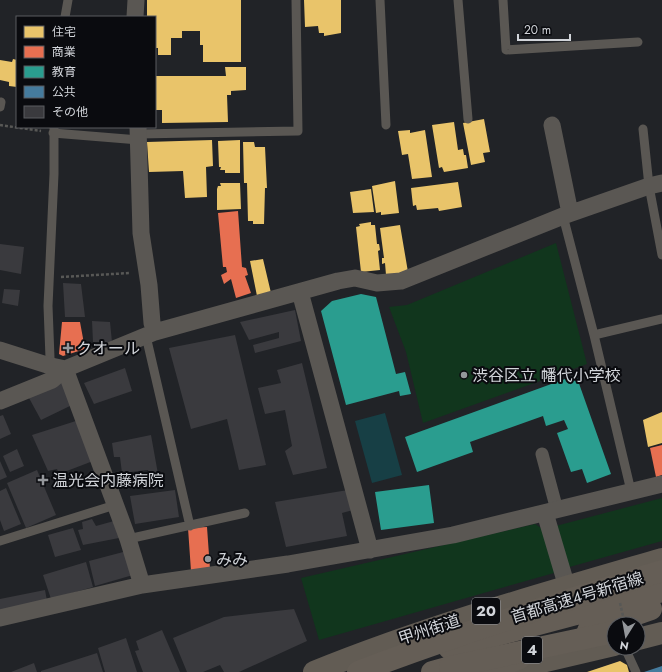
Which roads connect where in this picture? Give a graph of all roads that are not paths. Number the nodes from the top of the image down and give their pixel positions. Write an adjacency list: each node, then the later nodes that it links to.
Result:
1 (68, 0): 7 (lane)
2 (136, 0): 8 (street)
3 (296, 0): 15 (lane)
4 (380, 0): 11 (lane)
5 (458, 0): 10 (lane)
6 (503, 0): 9 (lane)
7 (66, 16)
8 (135, 16)
9 (638, 42)
10 (468, 119)
11 (386, 125)
12 (552, 125): 17 (street)
13 (643, 129): 16 (lane)
14 (53, 130): 15 (lane); 24 (lane)
15 (139, 134): 21 (street)
16 (655, 184): 17 (street); 18 (lane)
17 (566, 215): 19 (street); 22 (lane)
18 (662, 255)
19 (300, 292): 21 (street); 36 (street)
20 (662, 319): 22 (lane)
21 (150, 334): 25 (street); 33 (lane)
22 (594, 335): 29 (lane)
23 (0, 350): 24 (street)
24 (46, 366): 25 (street)
25 (65, 369): 26 (street); 30 (street)
26 (0, 401)
27 (542, 454): 31 (street)
28 (662, 484): 29 (street)
29 (631, 491): 31 (street)
30 (115, 505): 34 (street); 35 (lane)
31 (551, 512): 36 (street); 40 (street)
32 (245, 513): 33 (lane)
33 (190, 526): 34 (lane)
34 (128, 539): 39 (street)
35 (0, 541)
36 (370, 550): 39 (street)
37 (662, 559): 40 (highway, 甲州街道 / 20)
38 (662, 571): 49 (highway, 首都高速4号新宿線 / 4, bridge)
39 (142, 586): 42 (street)
40 (567, 587): 48 (highway, 甲州街道 / 20)
41 (652, 609): 49 (highway); 51 (highway)
42 (0, 618)
43 (662, 633): 45 (highway)
44 (606, 634): 50 (highway, 4, bridge)
45 (646, 637)
46 (606, 647): 52 (highway)
47 (629, 656): 53 (lane)
48 (314, 672)
49 (359, 672)
50 (432, 672)
51 (486, 672)
52 (499, 672)
53 (636, 672)

